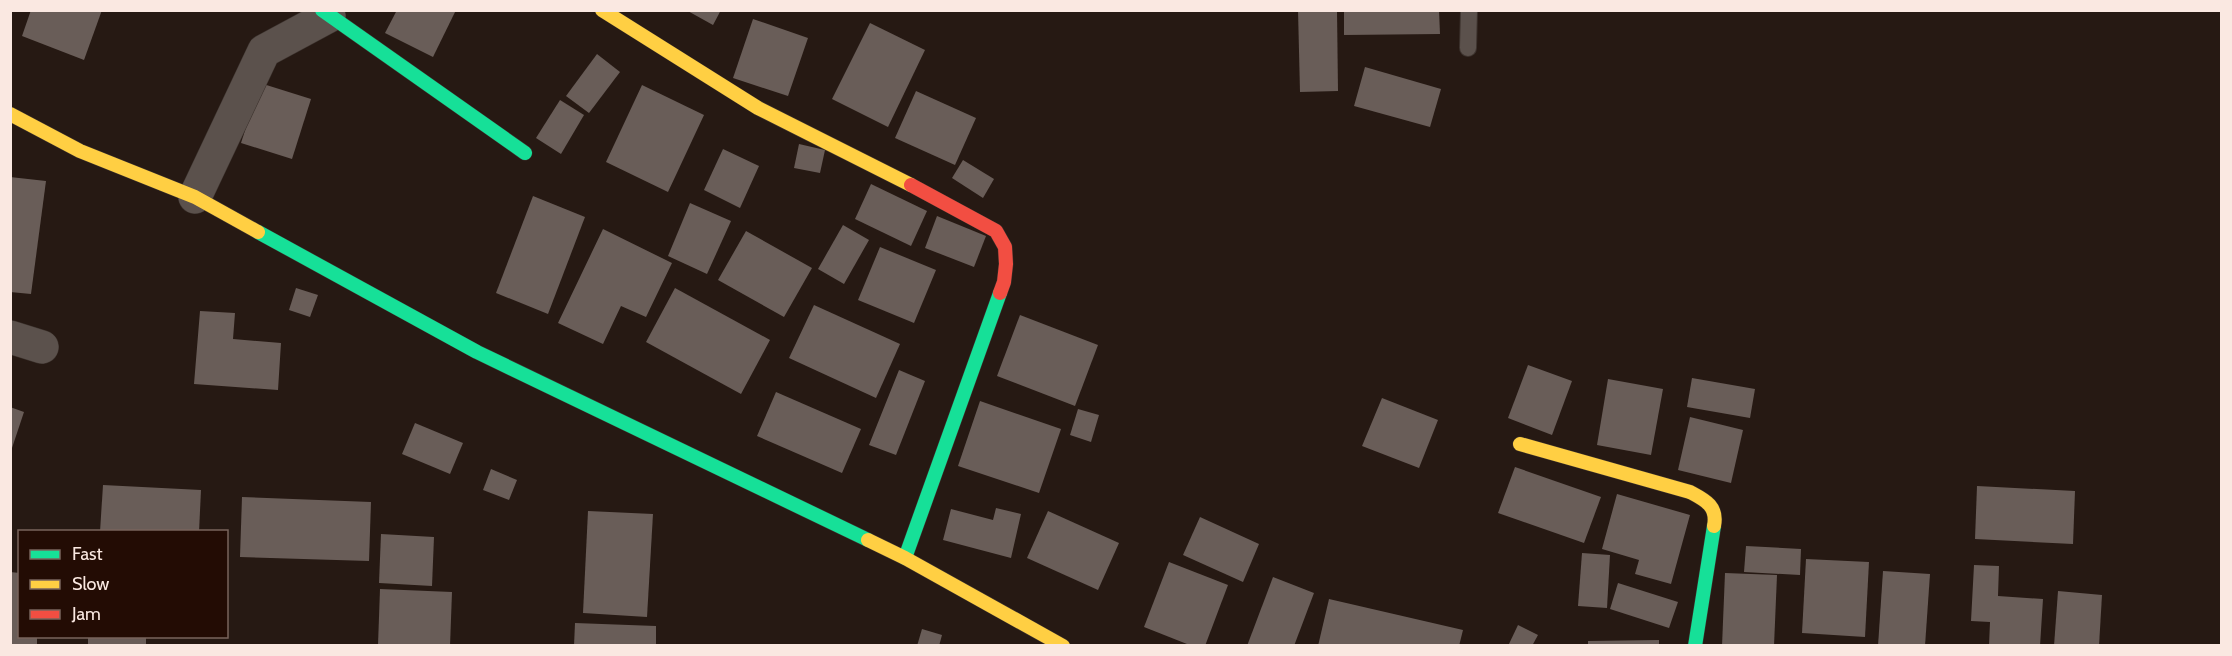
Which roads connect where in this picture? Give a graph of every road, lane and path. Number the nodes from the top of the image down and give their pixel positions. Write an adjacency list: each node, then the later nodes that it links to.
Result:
1 (602, 10): 11 (street)
2 (1469, 10): 4 (lane)
3 (326, 13): 6 (street); 7 (street)
4 (1468, 48)
5 (10, 114): 7 (street)
6 (525, 153)
7 (195, 197): 11 (street)
8 (10, 337): 9 (street)
9 (42, 347)
10 (1520, 444): 13 (street)
11 (905, 558): 12 (street)
12 (1063, 645)
13 (1695, 645)

